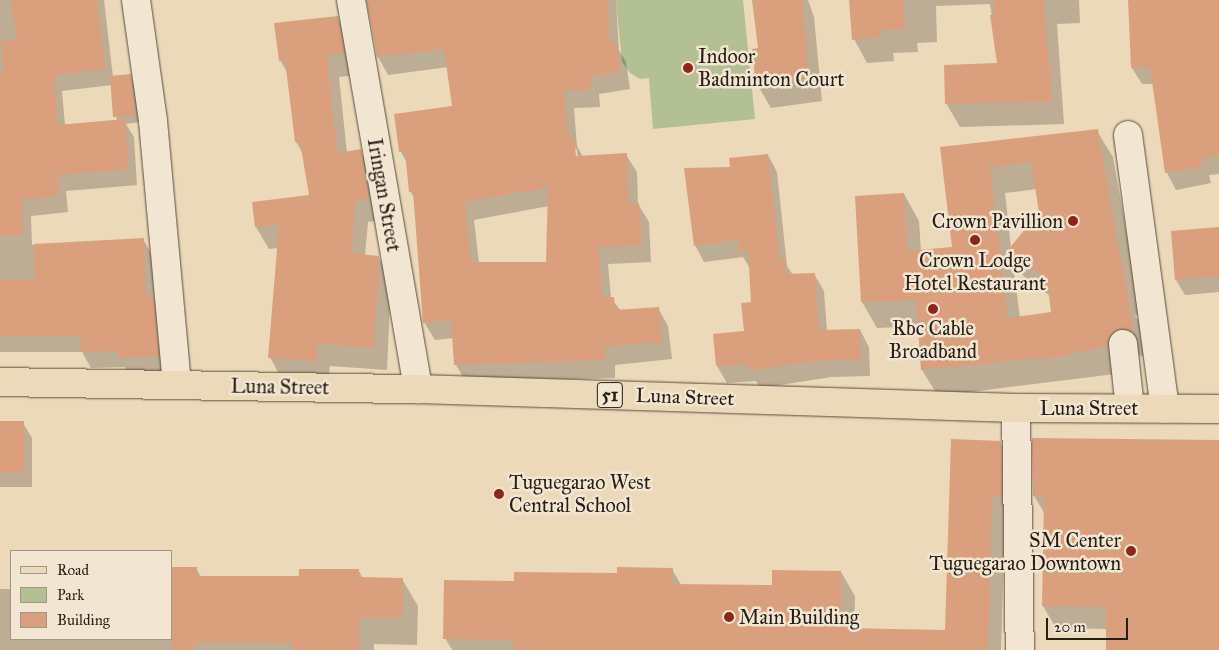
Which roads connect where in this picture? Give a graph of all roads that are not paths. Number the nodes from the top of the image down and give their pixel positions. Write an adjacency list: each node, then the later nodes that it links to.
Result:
1 (136, 0): 6 (street)
2 (351, 0): 7 (street, Iringan Street)
3 (1128, 134): 10 (street)
4 (1123, 344): 9 (street)
5 (0, 382): 6 (main road, Luna Street / 51)
6 (177, 385): 7 (main road, Luna Street / 51)
7 (418, 389): 8 (main road, Luna Street / 51)
8 (1016, 408): 9 (main road, Luna Street / 51); 12 (street)
9 (1130, 408): 10 (main road, Luna Street / 51)
10 (1164, 409): 11 (main road, Luna Street / 51)
11 (1219, 410)
12 (1020, 650)

